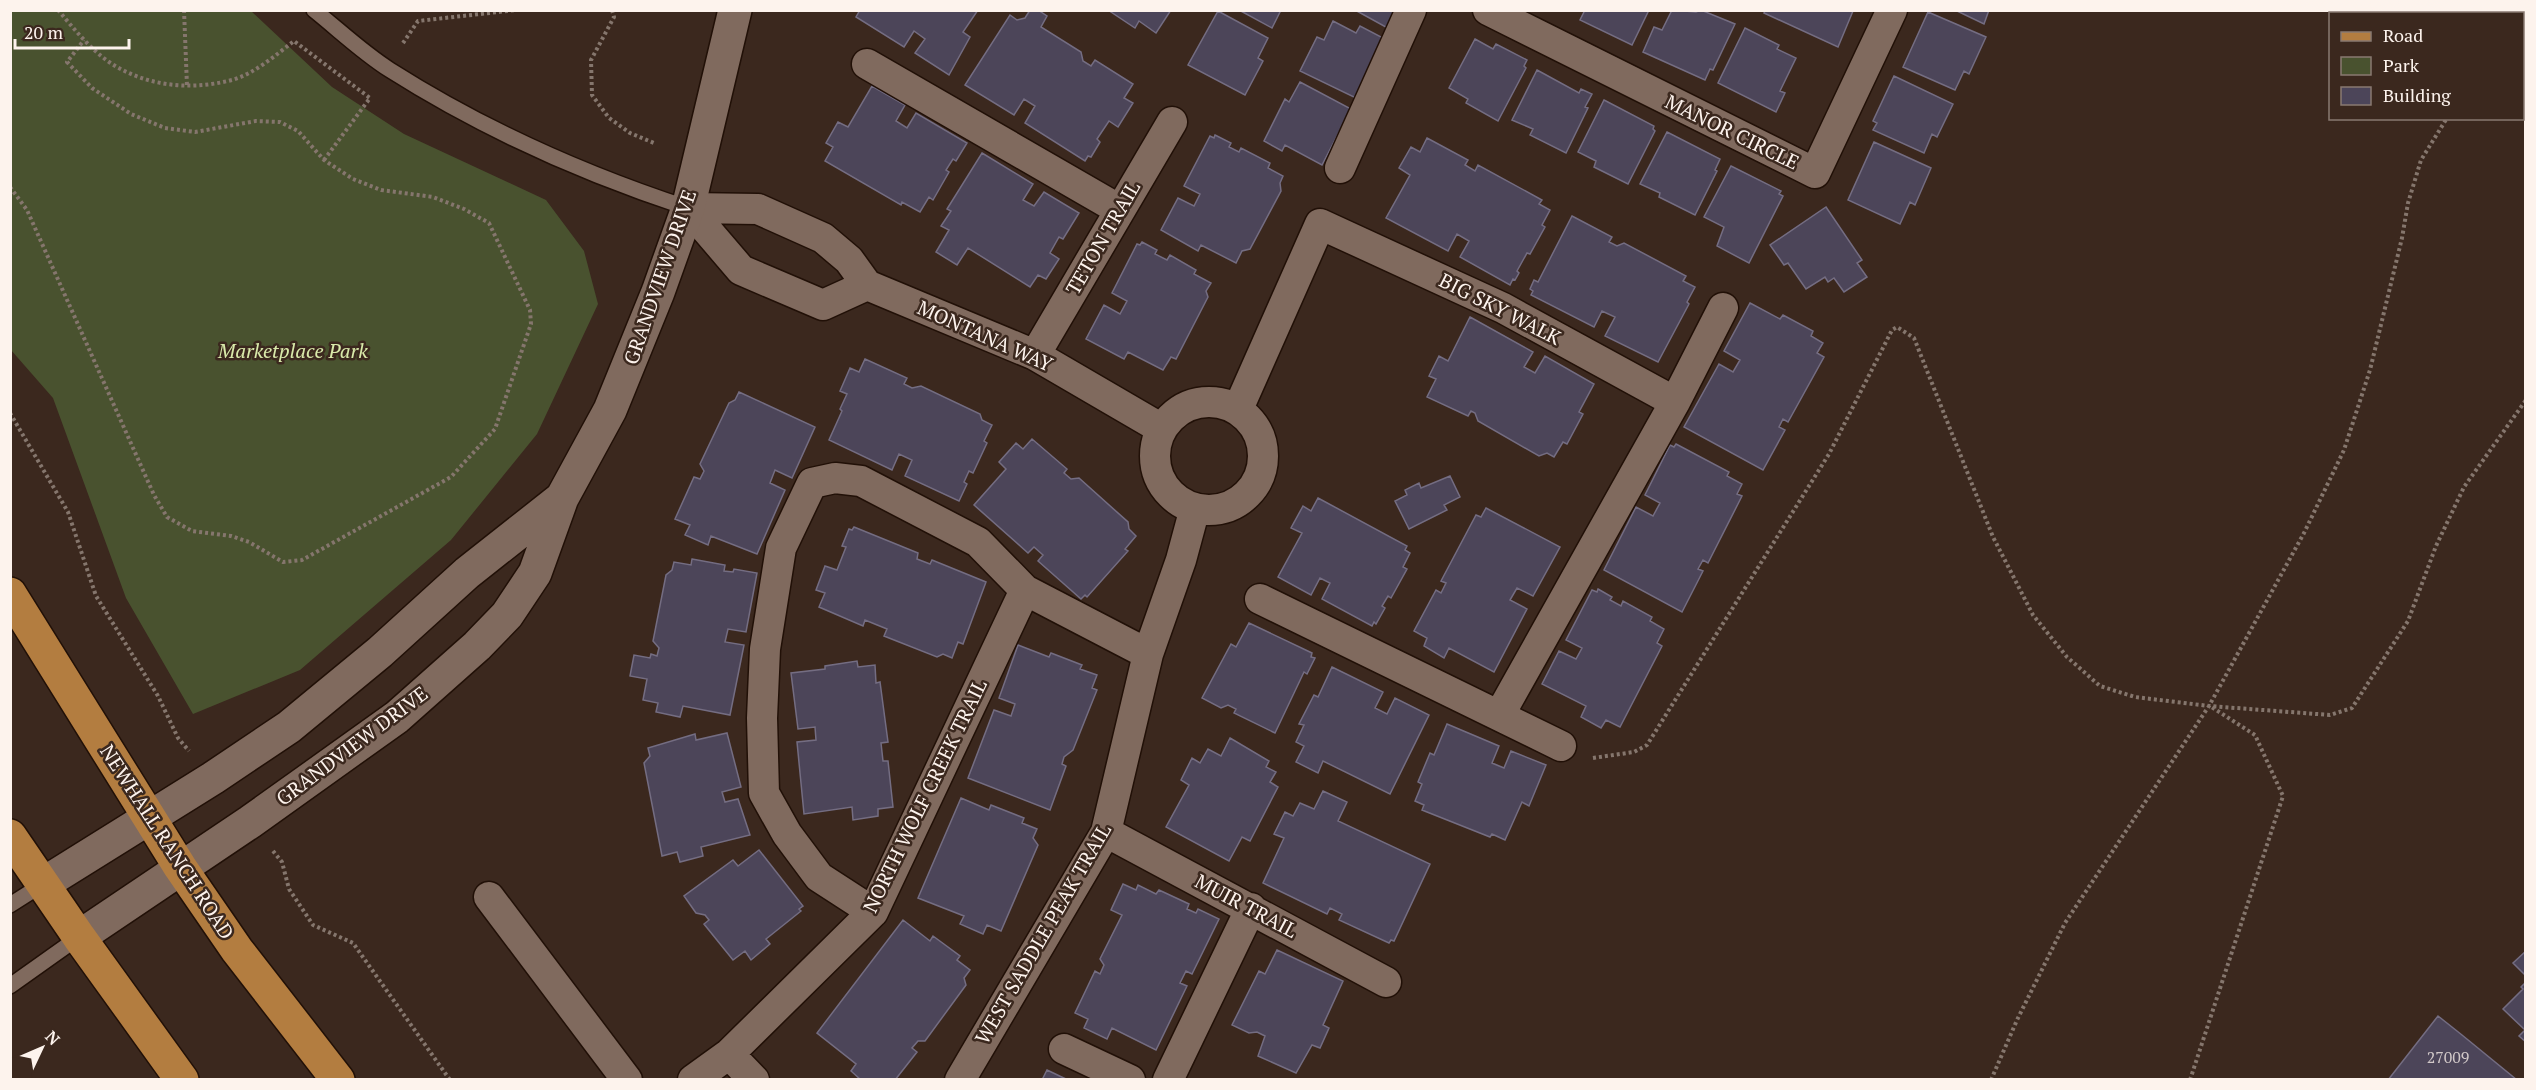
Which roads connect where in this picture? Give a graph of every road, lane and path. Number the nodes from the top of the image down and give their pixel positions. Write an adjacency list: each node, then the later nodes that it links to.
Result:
1 (58, 10): 10 (path)
2 (184, 10): 13 (path)
3 (314, 10): 20 (lane)
4 (516, 10): 11 (path)
5 (612, 10): 16 (path)
6 (735, 10): 20 (street, GRANDVIEW DRIVE)
7 (1411, 10): 18 (street)
8 (1488, 10): 9 (street, MANOR CIRCLE)
9 (1892, 10)
10 (84, 40): 13 (path); 17 (path)
11 (403, 43)
12 (867, 64): 21 (street)
13 (187, 86): 17 (path)
14 (2446, 120): 35 (path)
15 (1172, 122): 21 (street, TETON TRAIL)
16 (654, 143)
17 (324, 160): 19 (path)
18 (1340, 168)
19 (10, 188)
20 (688, 208): 22 (street); 22 (street); 29 (street, GRANDVIEW DRIVE)
21 (1120, 210): 24 (street, TETON TRAIL)
22 (867, 285): 24 (street, MONTANA WAY)
23 (1723, 308): 26 (street)
24 (1035, 354): 28 (street, MONTANA WAY)
25 (2526, 400): 35 (path)
26 (1675, 402): 27 (street, BIG SKY WALK); 36 (street)
27 (1238, 410): 28 (street); 30 (street)
28 (1162, 429): 30 (street)
29 (562, 498): 38 (street, GRANDVIEW DRIVE); 41 (street, GRANDVIEW DRIVE)
30 (1195, 508): 34 (street, WEST SADDLE PEAK TRAIL)
31 (1025, 590): 34 (street); 46 (street, NORTH WOLF CREEK TRAIL); 46 (street)
32 (10, 594): 38 (main road, NEWHALL RANCH ROAD)
33 (1260, 599): 36 (street)
34 (1148, 654): 39 (street, WEST SADDLE PEAK TRAIL)
35 (2209, 706): 37 (path); 60 (path); 61 (path)
36 (1500, 714): 37 (street)
37 (1562, 746)
38 (149, 818): 41 (main road, NEWHALL RANCH ROAD); 42 (street, GRANDVIEW DRIVE)
39 (1106, 832): 45 (street, MUIR TRAIL); 57 (street, WEST SADDLE PEAK TRAIL)
40 (10, 836): 42 (main road)
41 (180, 867): 47 (street, GRANDVIEW DRIVE); 53 (main road, NEWHALL RANCH ROAD)
42 (43, 885): 44 (lane); 47 (main road)
43 (489, 897): 54 (street)
44 (10, 905)
45 (1251, 908): 48 (street, MUIR TRAIL); 59 (street)
46 (873, 912): 51 (street, NORTH WOLF CREEK TRAIL)
47 (79, 938): 49 (lane); 52 (main road)
48 (1386, 982)
49 (10, 986)
50 (1064, 1049): 58 (street)
51 (729, 1054): 55 (street, NORTH WOLF CREEK TRAIL); 56 (street)
52 (182, 1080)
53 (338, 1080)
54 (627, 1080)
55 (693, 1080)
56 (754, 1080)
57 (960, 1080)
58 (1130, 1080)
59 (1168, 1080)
60 (1991, 1080)
61 (2190, 1080)

